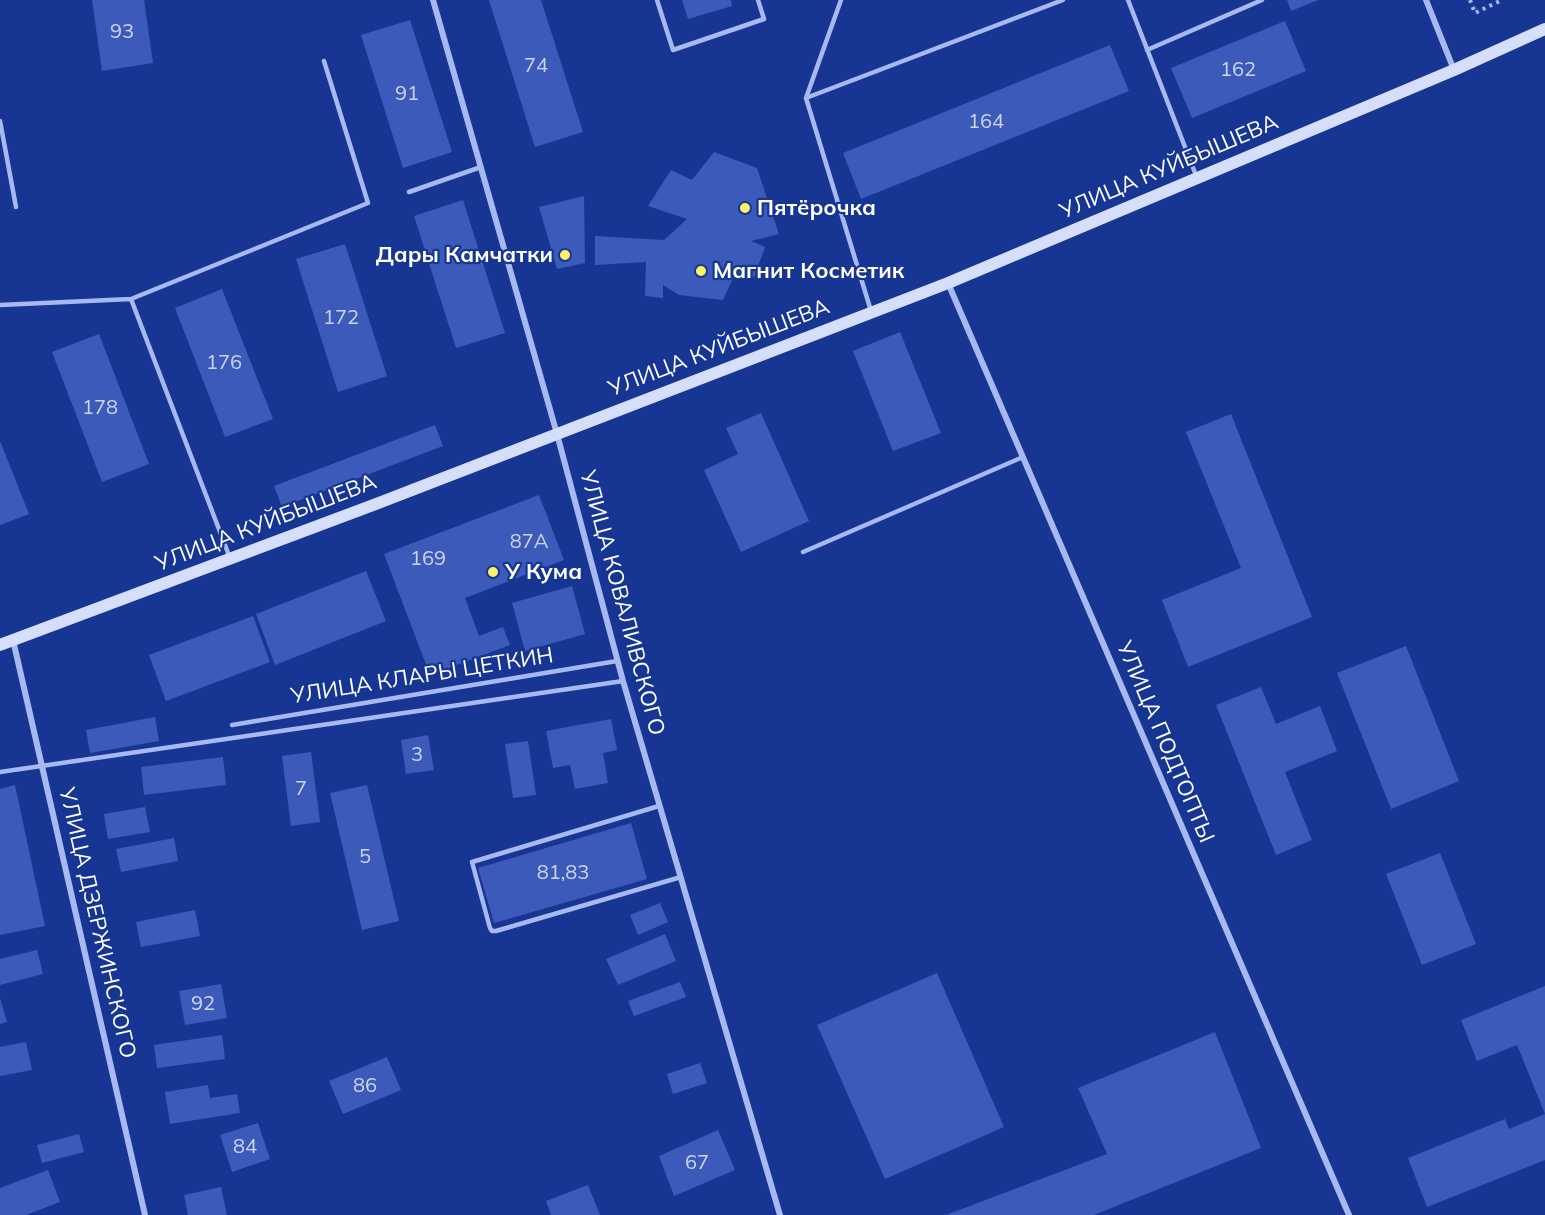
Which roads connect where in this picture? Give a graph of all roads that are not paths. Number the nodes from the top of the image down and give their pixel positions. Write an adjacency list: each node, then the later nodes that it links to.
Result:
1 (433, 0): 15 (street, УЛИЦА КОВАЛИВСКОГО)
2 (657, 0): 3 (lane)
3 (758, 0)
4 (841, 0): 13 (lane)
5 (1063, 0): 13 (lane)
6 (1128, 0): 10 (lane)
7 (1262, 0): 10 (lane)
8 (1426, 0): 12 (street)
9 (1545, 29): 12 (main road, УЛИЦА КУЙБЫШЕВА)
10 (1147, 50): 16 (lane)
11 (324, 61): 20 (lane)
12 (1454, 70): 16 (main road, УЛИЦА КУЙБЫШЕВА)
13 (806, 98): 22 (lane)
14 (0, 120): 18 (lane)
15 (481, 167): 17 (lane); 23 (street, УЛИЦА КОВАЛИВСКОГО)
16 (1197, 178): 19 (main road, УЛИЦА КУЙБЫШЕВА)
17 (409, 192)
18 (16, 207)
19 (948, 283): 22 (main road, УЛИЦА КУЙБЫШЕВА); 24 (street, УЛИЦА ПОДТОПТЫ)
20 (131, 299): 21 (lane); 26 (lane)
21 (0, 305)
22 (872, 312): 23 (main road, УЛИЦА КУЙБЫШЕВА)
23 (556, 434): 26 (main road, УЛИЦА КУЙБЫШЕВА); 29 (street, УЛИЦА КОВАЛИВСКОГО)
24 (1023, 457): 25 (lane); 38 (street, УЛИЦА ПОДТОПТЫ)
25 (803, 552)
26 (230, 559): 27 (main road, УЛИЦА КУЙБЫШЕВА)
27 (13, 640): 28 (main road, УЛИЦА КУЙБЫШЕВА); 32 (street, УЛИЦА ДЗЕРЖИНСКОГО)
28 (0, 645)
29 (617, 661): 30 (street, УЛИЦА КОВАЛИВСКОГО); 31 (lane, УЛИЦА КЛАРЫ ЦЕТКИН)
30 (623, 681): 32 (lane); 34 (street, УЛИЦА КОВАЛИВСКОГО)
31 (232, 725)
32 (42, 766): 33 (lane); 36 (street, УЛИЦА ДЗЕРЖИНСКОГО)
33 (0, 772)
34 (659, 806): 35 (street, УЛИЦА КОВАЛИВСКОГО); 35 (lane)
35 (681, 878): 37 (street, УЛИЦА КОВАЛИВСКОГО)
36 (145, 1215)
37 (780, 1215)
38 (1349, 1215)

